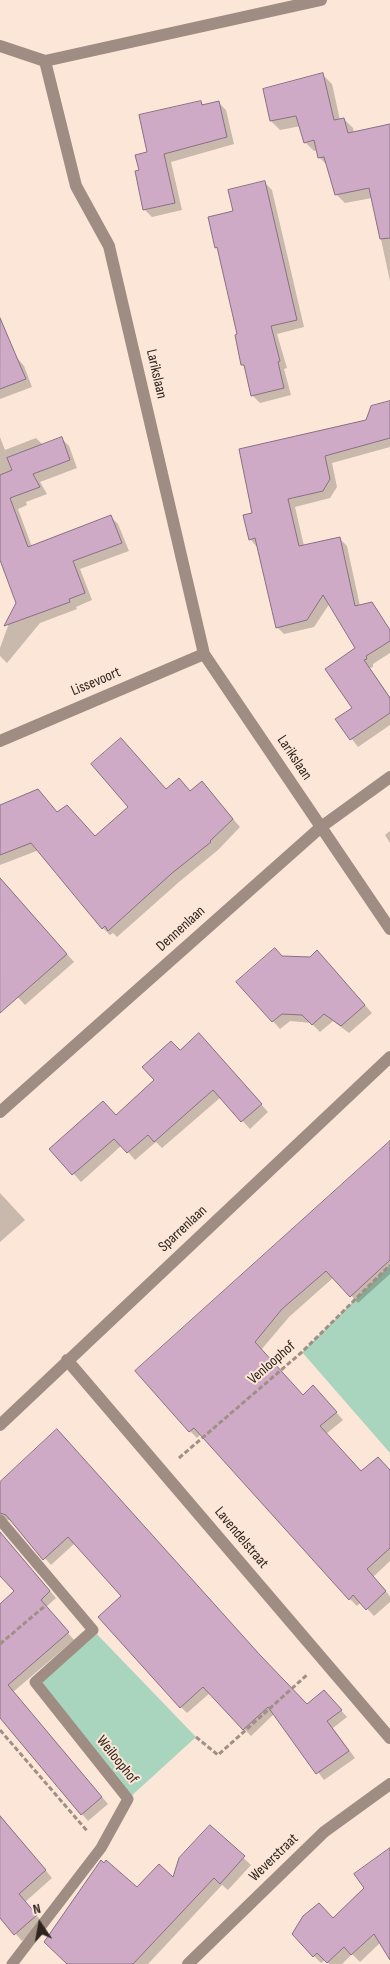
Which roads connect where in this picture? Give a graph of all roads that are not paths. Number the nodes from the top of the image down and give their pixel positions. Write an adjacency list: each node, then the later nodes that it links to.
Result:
1 (322, 0): 3 (street)
2 (0, 46): 3 (street)
3 (44, 61): 4 (street, Larikslaan)
4 (204, 654): 5 (street, Lissevoort); 7 (street, Larikslaan)
5 (0, 741)
6 (390, 777): 7 (street, Dennenlaan)
7 (321, 827): 8 (street, Larikslaan); 10 (street, Dennenlaan)
8 (390, 929)
9 (390, 1057): 11 (street, Sparrenlaan)
10 (0, 1112)
11 (67, 1360): 12 (street, Sparrenlaan); 14 (street, Lavendelstraat)
12 (0, 1425)
13 (0, 1520): 16 (lane, Weiloophof)
14 (390, 1738)
15 (390, 1784): 17 (street, Weverstraat)
16 (12, 1964)
17 (188, 1964)

